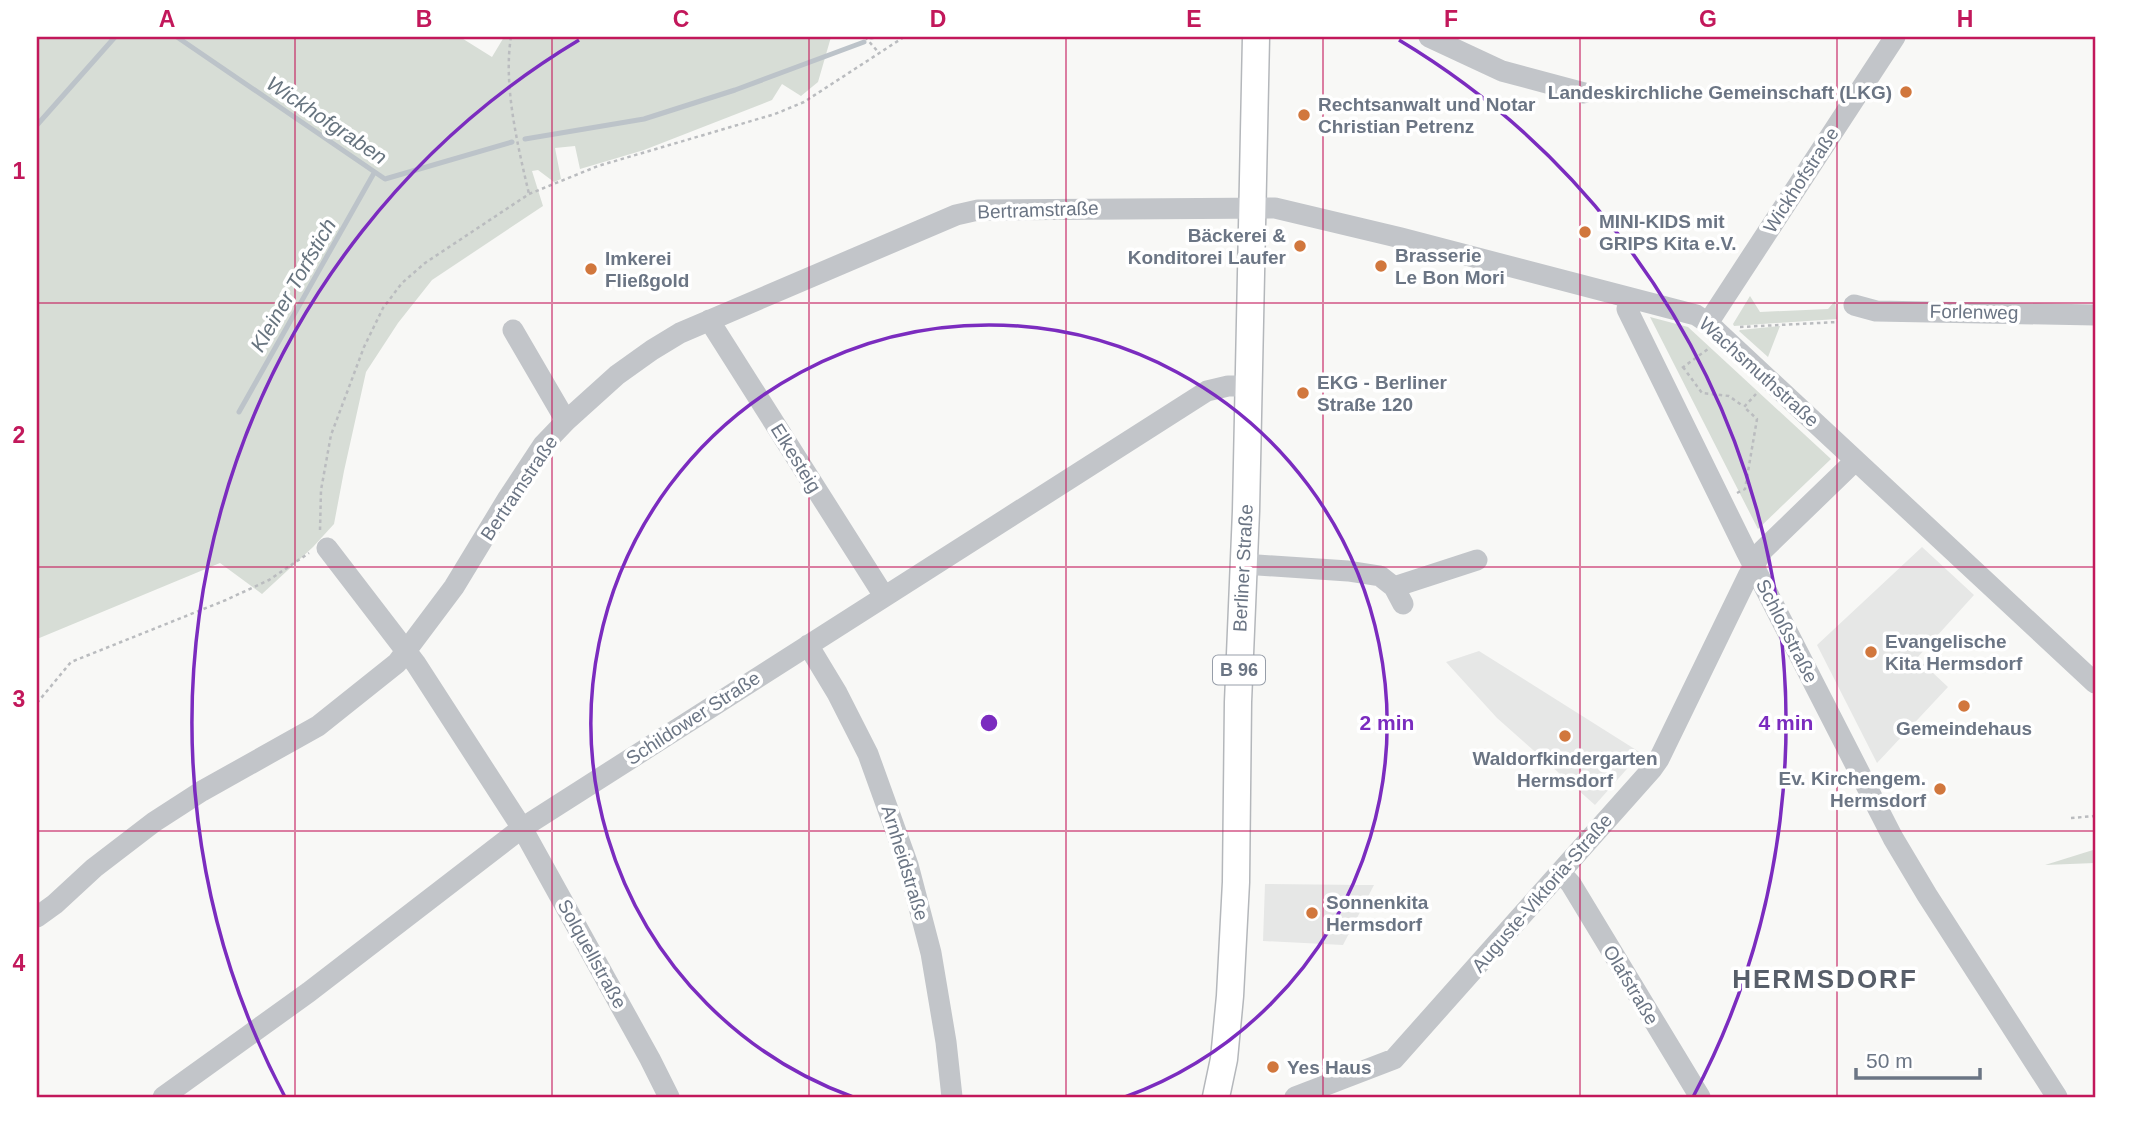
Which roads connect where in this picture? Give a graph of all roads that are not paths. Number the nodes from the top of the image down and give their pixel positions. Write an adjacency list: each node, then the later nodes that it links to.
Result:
1 (1256, 37): 5 (main road, Berliner Straße / B 96)
2 (1429, 37): 4 (street)
3 (1895, 37): 10 (street, Wickhofstraße)
4 (1584, 93)
5 (1253, 208): 6 (street, Wachsmuthstraße); 9 (street, Bertramstraße); 12 (main road, Berliner Straße / B 96)
6 (1630, 298): 10 (street, Wachsmuthstraße); 18 (street, Schloßstraße)
7 (1854, 305): 8 (street, Forlenweg)
8 (2095, 315)
9 (709, 320): 13 (street, Bertramstraße); 19 (street, Elkesteig)
10 (1708, 323): 14 (street, Wachsmuthstraße)
11 (513, 330): 13 (street)
12 (1248, 386): 17 (main road, Berliner Straße / B 96); 19 (street, Schildower Straße)
13 (566, 421): 21 (street, Bertramstraße)
14 (1855, 461): 18 (street, Auguste-Viktoria-Straße); 22 (street, Wachsmuthstraße)
15 (320, 545): 21 (street)
16 (1477, 560): 17 (street)
17 (1243, 564): 30 (main road, Berliner Straße / B 96)
18 (1754, 565): 24 (street, Auguste-Viktoria-Straße); 33 (street, Schloßstraße)
19 (884, 596): 20 (street, Schildower Straße)
20 (808, 645): 23 (street, Schildower Straße); 29 (street, Arnheidstraße)
21 (407, 652): 23 (street); 25 (street, Bertramstraße)
22 (2095, 683)
23 (517, 820): 27 (street, Schildower Straße); 28 (street, Solquellstraße)
24 (1561, 873): 26 (street, Auguste-Viktoria-Straße); 32 (street, Olafstraße)
25 (37, 917)
26 (1320, 1093): 31 (street, Auguste-Viktoria-Straße)
27 (163, 1097)
28 (669, 1097)
29 (952, 1097)
30 (1216, 1097)
31 (1295, 1097)
32 (1700, 1097)
33 (2057, 1097)

